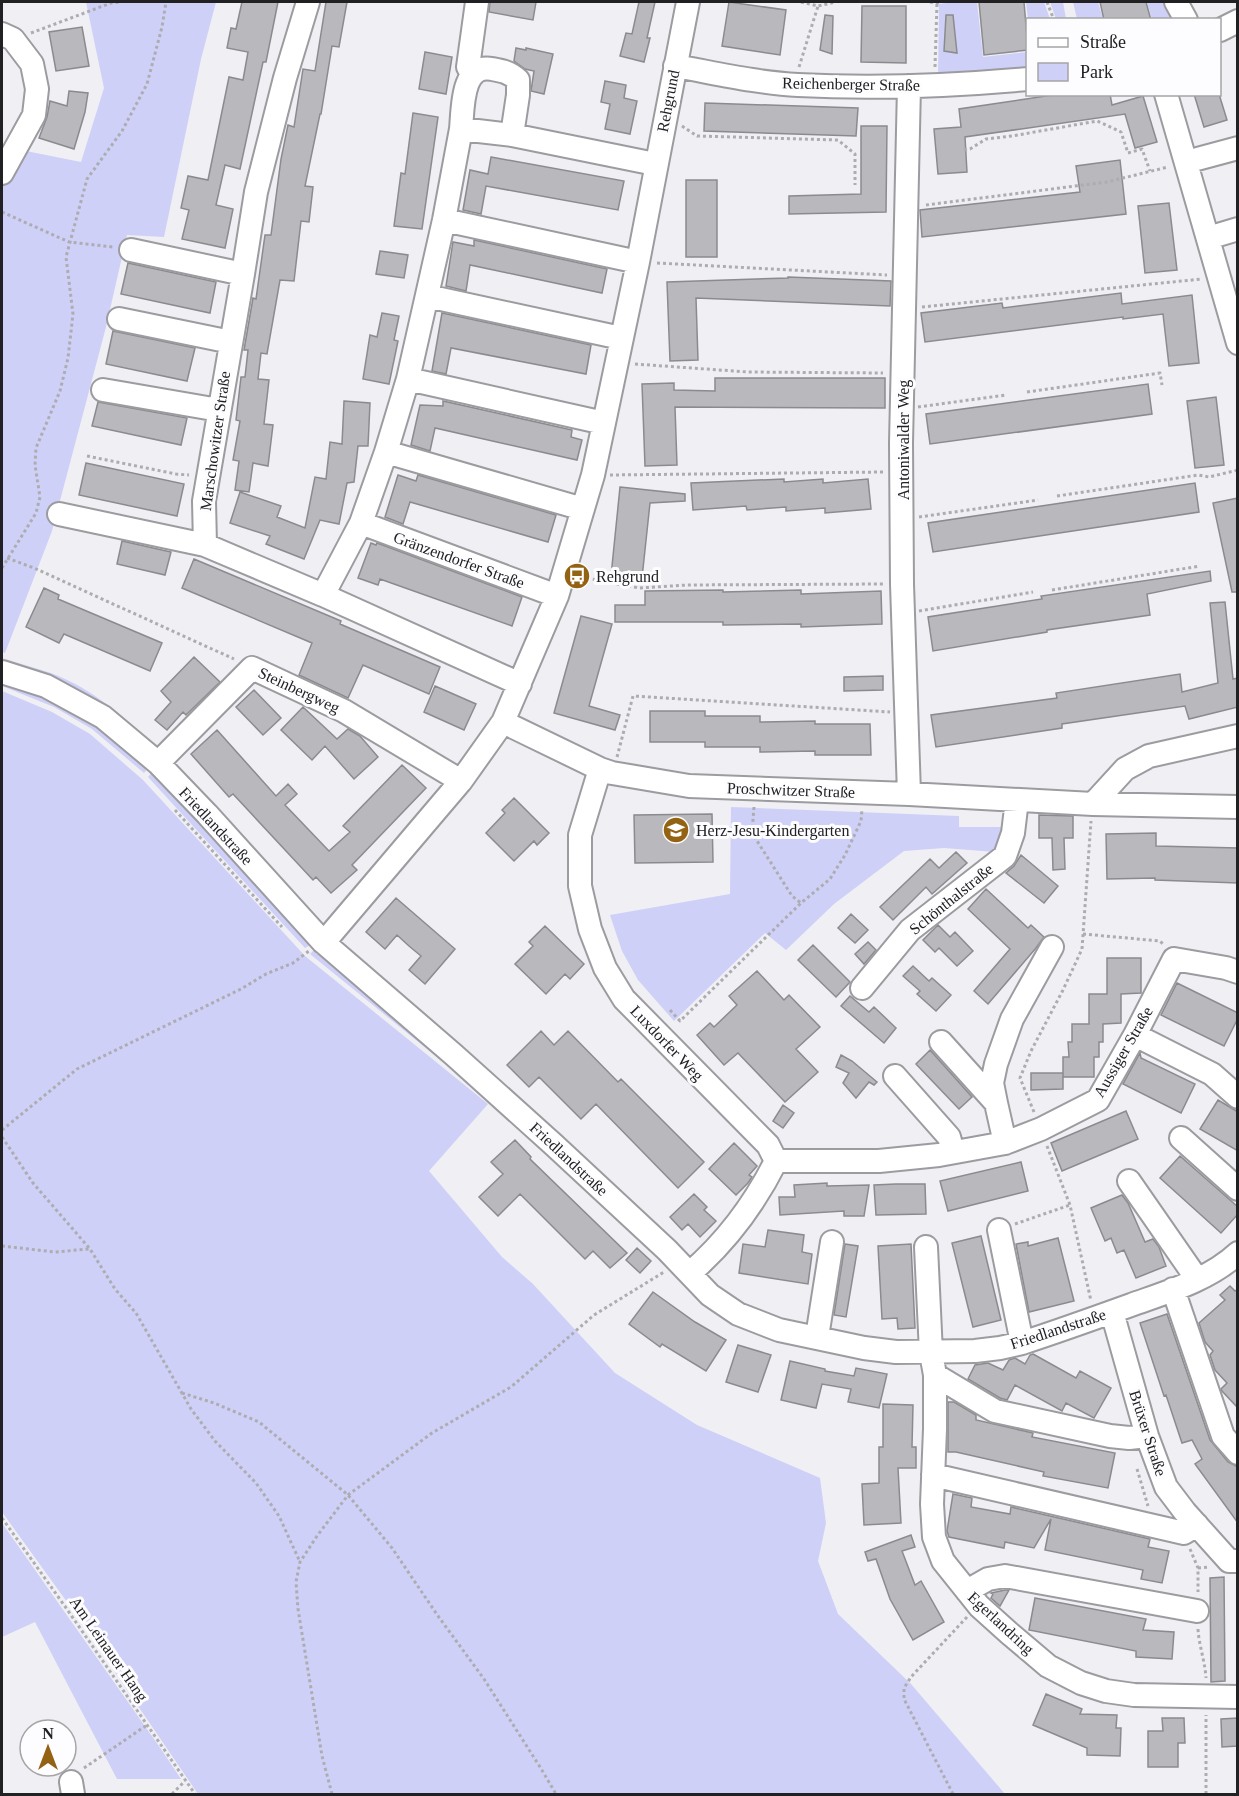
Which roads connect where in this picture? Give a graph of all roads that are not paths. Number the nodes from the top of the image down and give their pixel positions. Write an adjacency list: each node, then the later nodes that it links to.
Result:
1 (308, 2): 25 (street, Marschowitzer Straße)
2 (477, 2): 10 (street)
3 (688, 2): 9 (street, Rehgrund)
4 (1176, 2): 5 (street)
5 (1185, 18)
6 (1238, 21): 7 (street)
7 (1221, 30)
8 (7, 37): 19 (street)
9 (675, 66): 12 (street, Reichenberger Straße); 18 (street, Rehgrund)
10 (473, 74): 14 (street); 15 (street)
11 (1026, 79): 12 (street, Reichenberger Straße)
12 (909, 86): 49 (street, Antoniwalder Weg)
13 (1167, 96): 17 (street)
14 (461, 129): 15 (street); 20 (street)
15 (512, 135): 18 (street)
16 (1238, 148): 17 (street)
17 (1186, 162): 22 (street)
18 (655, 164): 24 (street, Rehgrund)
19 (2, 173)
20 (444, 220): 24 (street); 26 (street)
21 (1238, 230): 22 (street)
22 (1208, 238): 28 (street)
23 (131, 250): 25 (street)
24 (638, 262): 29 (street, Rehgrund)
25 (243, 274): 30 (street, Marschowitzer Straße)
26 (427, 296): 29 (street); 31 (street)
27 (119, 319): 30 (street)
28 (1236, 330)
29 (621, 338): 34 (street, Rehgrund)
30 (231, 342): 33 (street, Marschowitzer Straße)
31 (408, 379): 34 (street); 35 (street)
32 (103, 390): 33 (street)
33 (219, 410): 39 (street, Marschowitzer Straße)
34 (604, 423): 36 (street, Rehgrund)
35 (386, 452): 36 (street); 38 (street)
36 (583, 509): 41 (street, Rehgrund)
37 (59, 514): 39 (street)
38 (361, 523): 40 (street); 41 (street, Gränzendorfer Straße)
39 (205, 545): 40 (street)
40 (323, 595): 43 (street)
41 (557, 596): 43 (street, Rehgrund)
42 (2, 672): 46 (street, Friedlandstraße)
43 (520, 684): 44 (street, Rehgrund)
44 (502, 722): 47 (street, Proschwitzer Straße); 48 (street, Rehgrund)
45 (1238, 736): 51 (street)
46 (158, 763): 48 (street, Steinbergweg); 54 (street, Friedlandstraße)
47 (606, 771): 49 (street, Proschwitzer Straße); 65 (street, Luxdorfer Weg)
48 (461, 781): 54 (street, Rehgrund)
49 (909, 794): 50 (street, Proschwitzer Straße)
50 (1017, 800): 51 (street, Proschwitzer Straße); 56 (street, Schönthalstraße)
51 (1093, 804): 52 (street, Proschwitzer Straße)
52 (1238, 807)
53 (1052, 947): 61 (street)
54 (314, 948): 72 (street, Friedlandstraße)
55 (1238, 972): 57 (street, Aussiger Straße)
56 (862, 988)
57 (1135, 1035): 60 (street); 63 (street, Aussiger Straße)
58 (941, 1042): 61 (street)
59 (895, 1076): 64 (street)
60 (1238, 1097)
61 (996, 1103): 63 (street)
62 (1180, 1138): 67 (street)
63 (1005, 1143): 64 (street, Aussiger Straße)
64 (953, 1152): 65 (street, Aussiger Straße)
65 (776, 1161): 72 (street)
66 (1129, 1181): 73 (street)
67 (1238, 1189)
68 (999, 1230): 77 (street)
69 (832, 1242): 76 (street)
70 (926, 1247): 78 (street, Egerlandring)
71 (1238, 1252): 73 (street, Friedlandstraße)
72 (685, 1268): 76 (street, Friedlandstraße)
73 (1197, 1279): 74 (street, Friedlandstraße)
74 (1173, 1289): 75 (street, Friedlandstraße); 81 (street)
75 (1104, 1314): 77 (street, Friedlandstraße); 80 (street, Brüxer Straße)
76 (817, 1337): 78 (street, Friedlandstraße)
77 (1022, 1342): 78 (street, Friedlandstraße)
78 (931, 1353): 79 (street, Egerlandring)
79 (935, 1375): 80 (street); 82 (street, Egerlandring)
80 (1147, 1436): 83 (street, Brüxer Straße)
81 (1238, 1453)
82 (933, 1475): 83 (street); 85 (street, Egerlandring)
83 (1197, 1525): 84 (street, Brüxer Straße)
84 (1233, 1561)
85 (973, 1598): 86 (street); 87 (street, Egerlandring)
86 (1197, 1611)
87 (1238, 1697)

